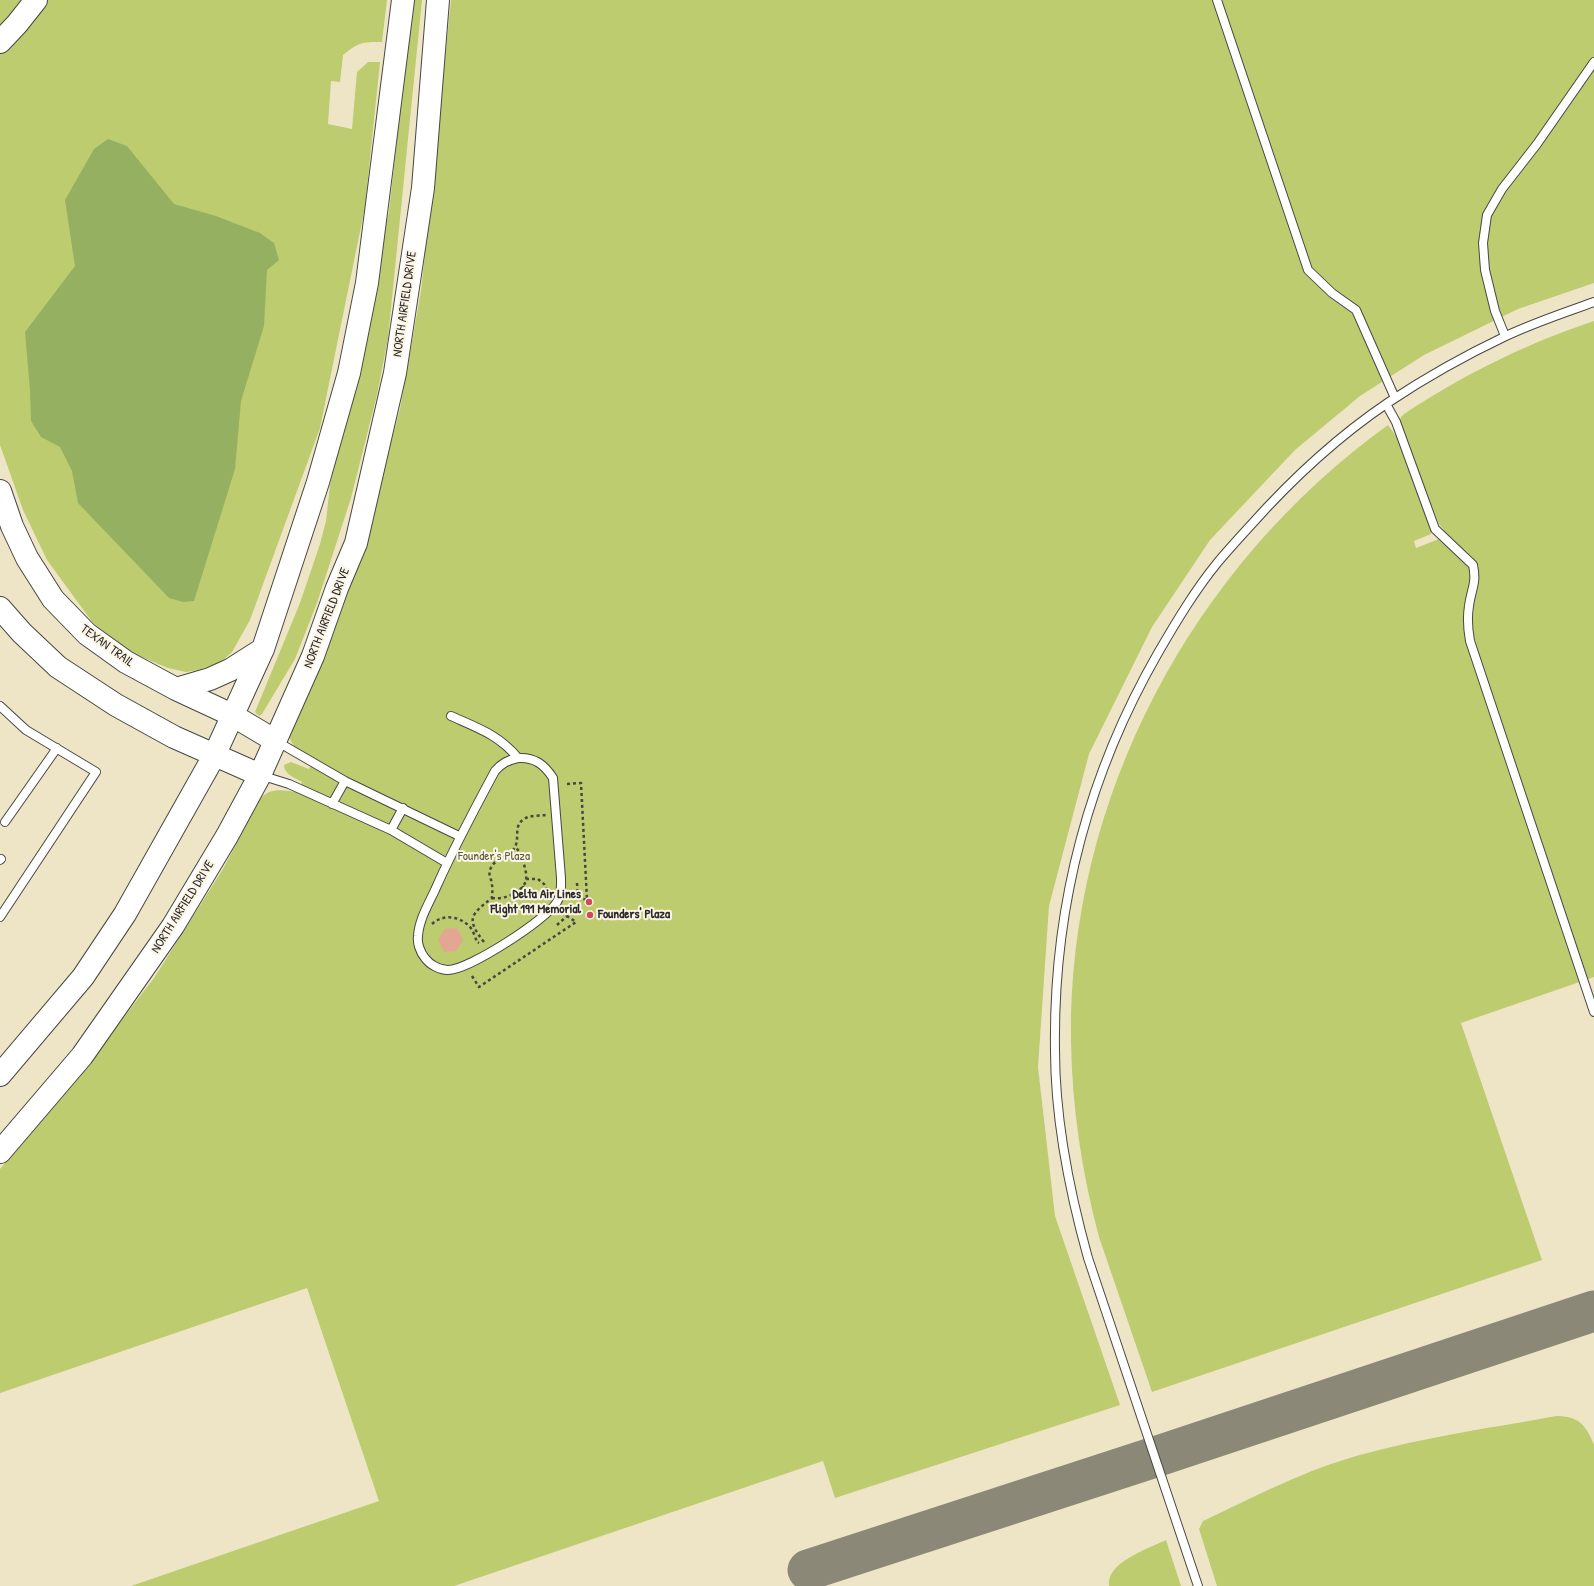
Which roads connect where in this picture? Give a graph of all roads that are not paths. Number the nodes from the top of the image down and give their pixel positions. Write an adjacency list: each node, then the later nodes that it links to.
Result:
1 (36, 0): 5 (main road)
2 (403, 0): 14 (main road)
3 (438, 0): 19 (main road, NORTH AIRFIELD DRIVE)
4 (1217, 0): 9 (lane)
5 (0, 42)
6 (1594, 62): 8 (lane)
7 (1594, 302): 8 (lane)
8 (1505, 336): 9 (lane)
9 (1395, 398): 10 (lane)
10 (1386, 404): 32 (lane); 35 (lane)
11 (0, 491): 12 (main road, TEXAN TRAIL)
12 (6, 529): 15 (main road, TEXAN TRAIL)
13 (0, 608): 21 (main road)
14 (263, 649): 15 (main road); 17 (main road)
15 (176, 689): 17 (main road, TEXAN TRAIL)
16 (0, 706): 20 (lane)
17 (232, 715): 19 (main road, TEXAN TRAIL); 21 (main road)
18 (452, 716): 22 (lane)
19 (274, 740): 23 (main road, NORTH AIRFIELD DRIVE); 24 (lane)
20 (57, 748): 27 (lane); 31 (lane)
21 (214, 756): 23 (main road); 33 (main road)
22 (518, 758): 29 (lane); 30 (lane)
23 (260, 775): 25 (lane); 34 (main road, NORTH AIRFIELD DRIVE)
24 (345, 782): 25 (lane); 26 (lane)
25 (332, 804): 28 (lane)
26 (403, 808): 28 (lane); 29 (lane)
27 (5, 822)
28 (391, 830): 30 (lane)
29 (460, 836): 30 (lane)
30 (447, 863)
31 (0, 917)
32 (1594, 1012)
33 (0, 1075)
34 (0, 1152)
35 (1198, 1586)

